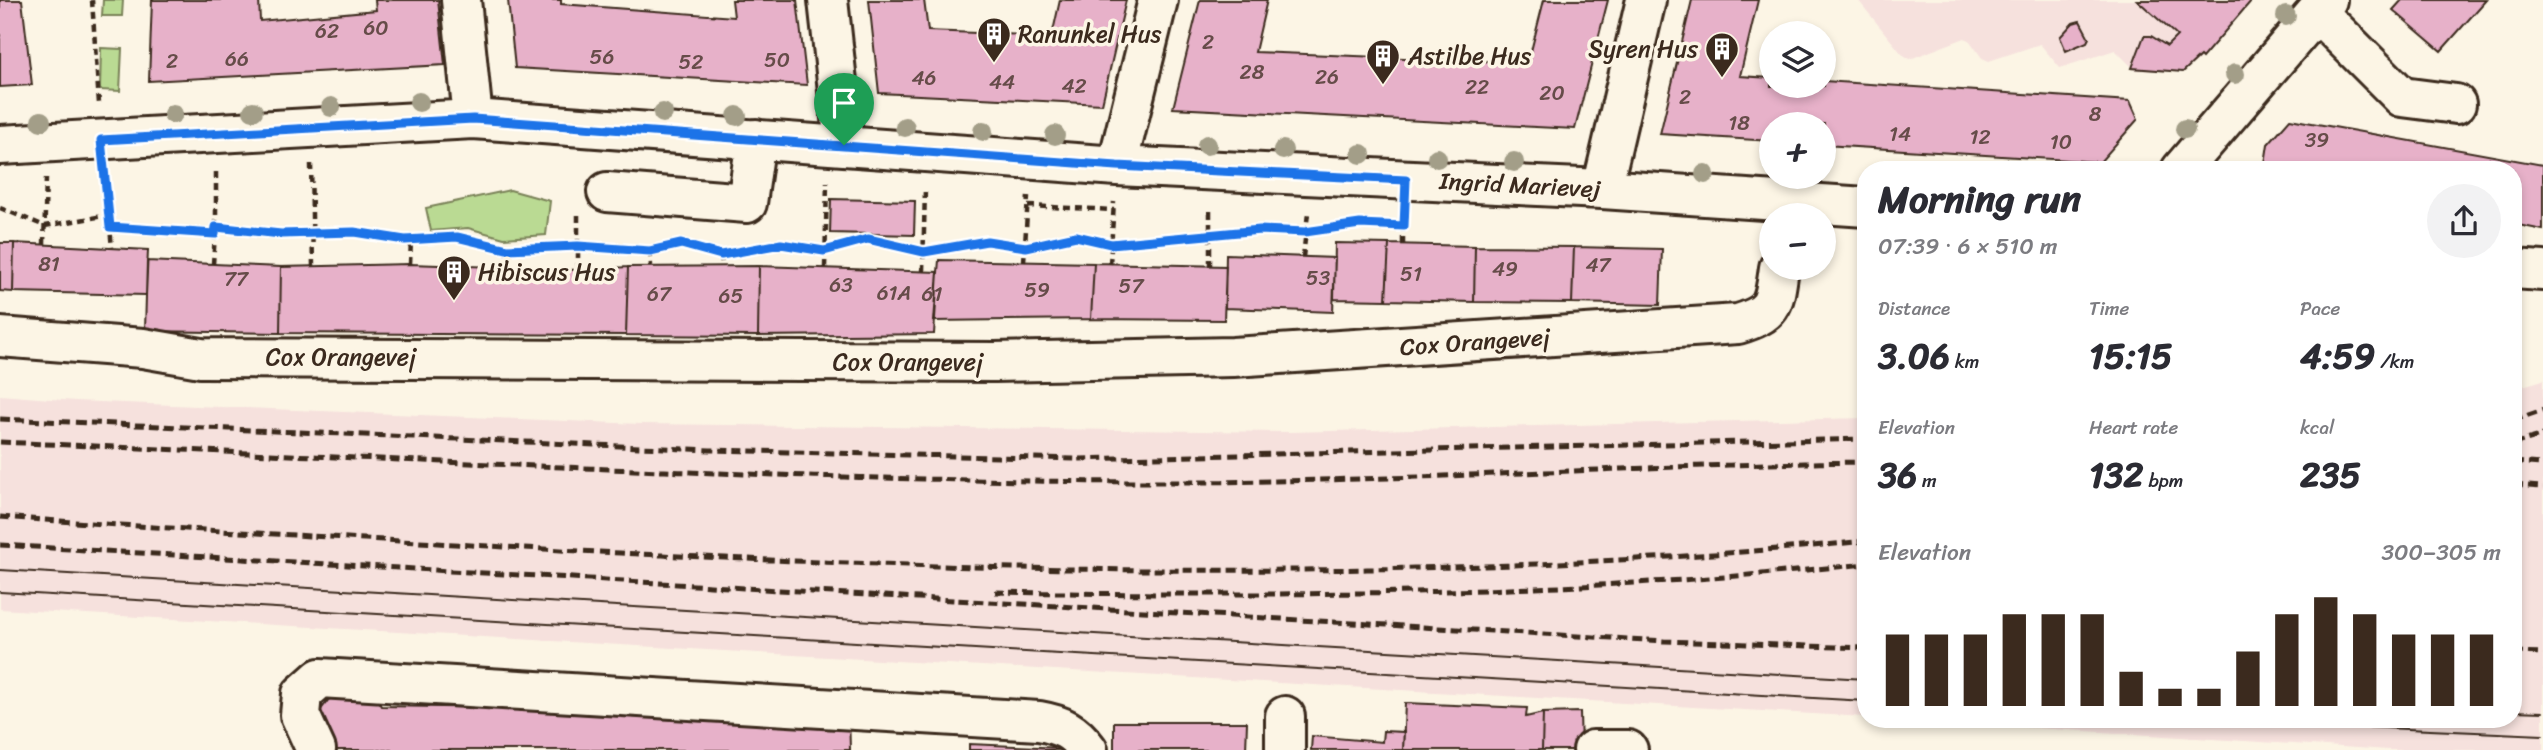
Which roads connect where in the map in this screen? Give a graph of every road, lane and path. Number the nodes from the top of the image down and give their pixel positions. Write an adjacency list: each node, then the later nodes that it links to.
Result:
1 (92, 0): 12 (path)
2 (461, 0): 8 (street)
3 (828, 0): 15 (street)
4 (1158, 0): 19 (street)
5 (1646, 0): 21 (street)
6 (2322, 6): 7 (street); 18 (street)
7 (2456, 104)
8 (473, 119): 9 (street, Ingrid Marievej); 11 (street, Ingrid Marievej)
9 (310, 128): 10 (street, Ingrid Marievej); 36 (path)
10 (216, 134): 12 (street, Ingrid Marievej); 33 (path)
11 (756, 139): 15 (street, Ingrid Marievej); 22 (street)
12 (101, 140): 13 (street, Ingrid Marievej); 29 (path)
13 (47, 142): 14 (street, Ingrid Marievej); 30 (path)
14 (0, 145)
15 (836, 145): 16 (street, Ingrid Marievej); 47 (path)
16 (926, 152): 17 (street, Ingrid Marievej); 48 (path)
17 (1030, 159): 19 (street, Ingrid Marievej); 23 (path)
18 (2189, 161)
19 (1117, 166): 20 (street, Ingrid Marievej)
20 (1406, 180): 21 (street, Ingrid Marievej); 31 (path)
21 (1602, 189): 24 (street, Ingrid Marievej)
22 (607, 192)
23 (1028, 206): 28 (path); 43 (path)
24 (1759, 206)
25 (1857, 207): 27 (street, Ingrid Marievej)
26 (0, 208): 30 (path)
27 (1836, 208)
28 (1114, 210)
29 (109, 215): 30 (path); 32 (path)
30 (44, 226): 39 (path)
31 (1404, 226): 34 (path); 41 (path)
32 (110, 227): 35 (path); 44 (path)
33 (216, 227): 35 (path); 36 (path)
34 (1305, 232): 37 (path); 50 (path)
35 (215, 234): 52 (path)
36 (314, 234): 38 (path); 56 (path)
37 (1212, 234): 40 (path); 55 (path)
38 (411, 240): 45 (path); 53 (path)
39 (44, 244)
40 (1111, 244): 43 (path); 54 (path)
41 (1403, 244)
42 (578, 246): 45 (path); 46 (path); 61 (path)
43 (1026, 247): 48 (path); 51 (path)
44 (112, 248)
45 (507, 249): 59 (path)
46 (650, 251): 49 (path); 57 (path)
47 (824, 251): 48 (path); 49 (path); 60 (path)
48 (924, 252): 63 (path)
49 (721, 255): 58 (path)
50 (1303, 257)
51 (1024, 262)
52 (213, 264)
53 (410, 264)
54 (1110, 264)
55 (1210, 265)
56 (313, 266)
57 (651, 266)
58 (722, 266)
59 (506, 267)
60 (825, 268)
61 (578, 270)
62 (2522, 270): 64 (street)
63 (923, 271)
64 (2543, 271)
65 (1777, 280): 66 (street, Cox Orangevej)
66 (0, 337)
67 (316, 750): 68 (street)
68 (1088, 750)
69 (1593, 750): 70 (street)
70 (1628, 750)

